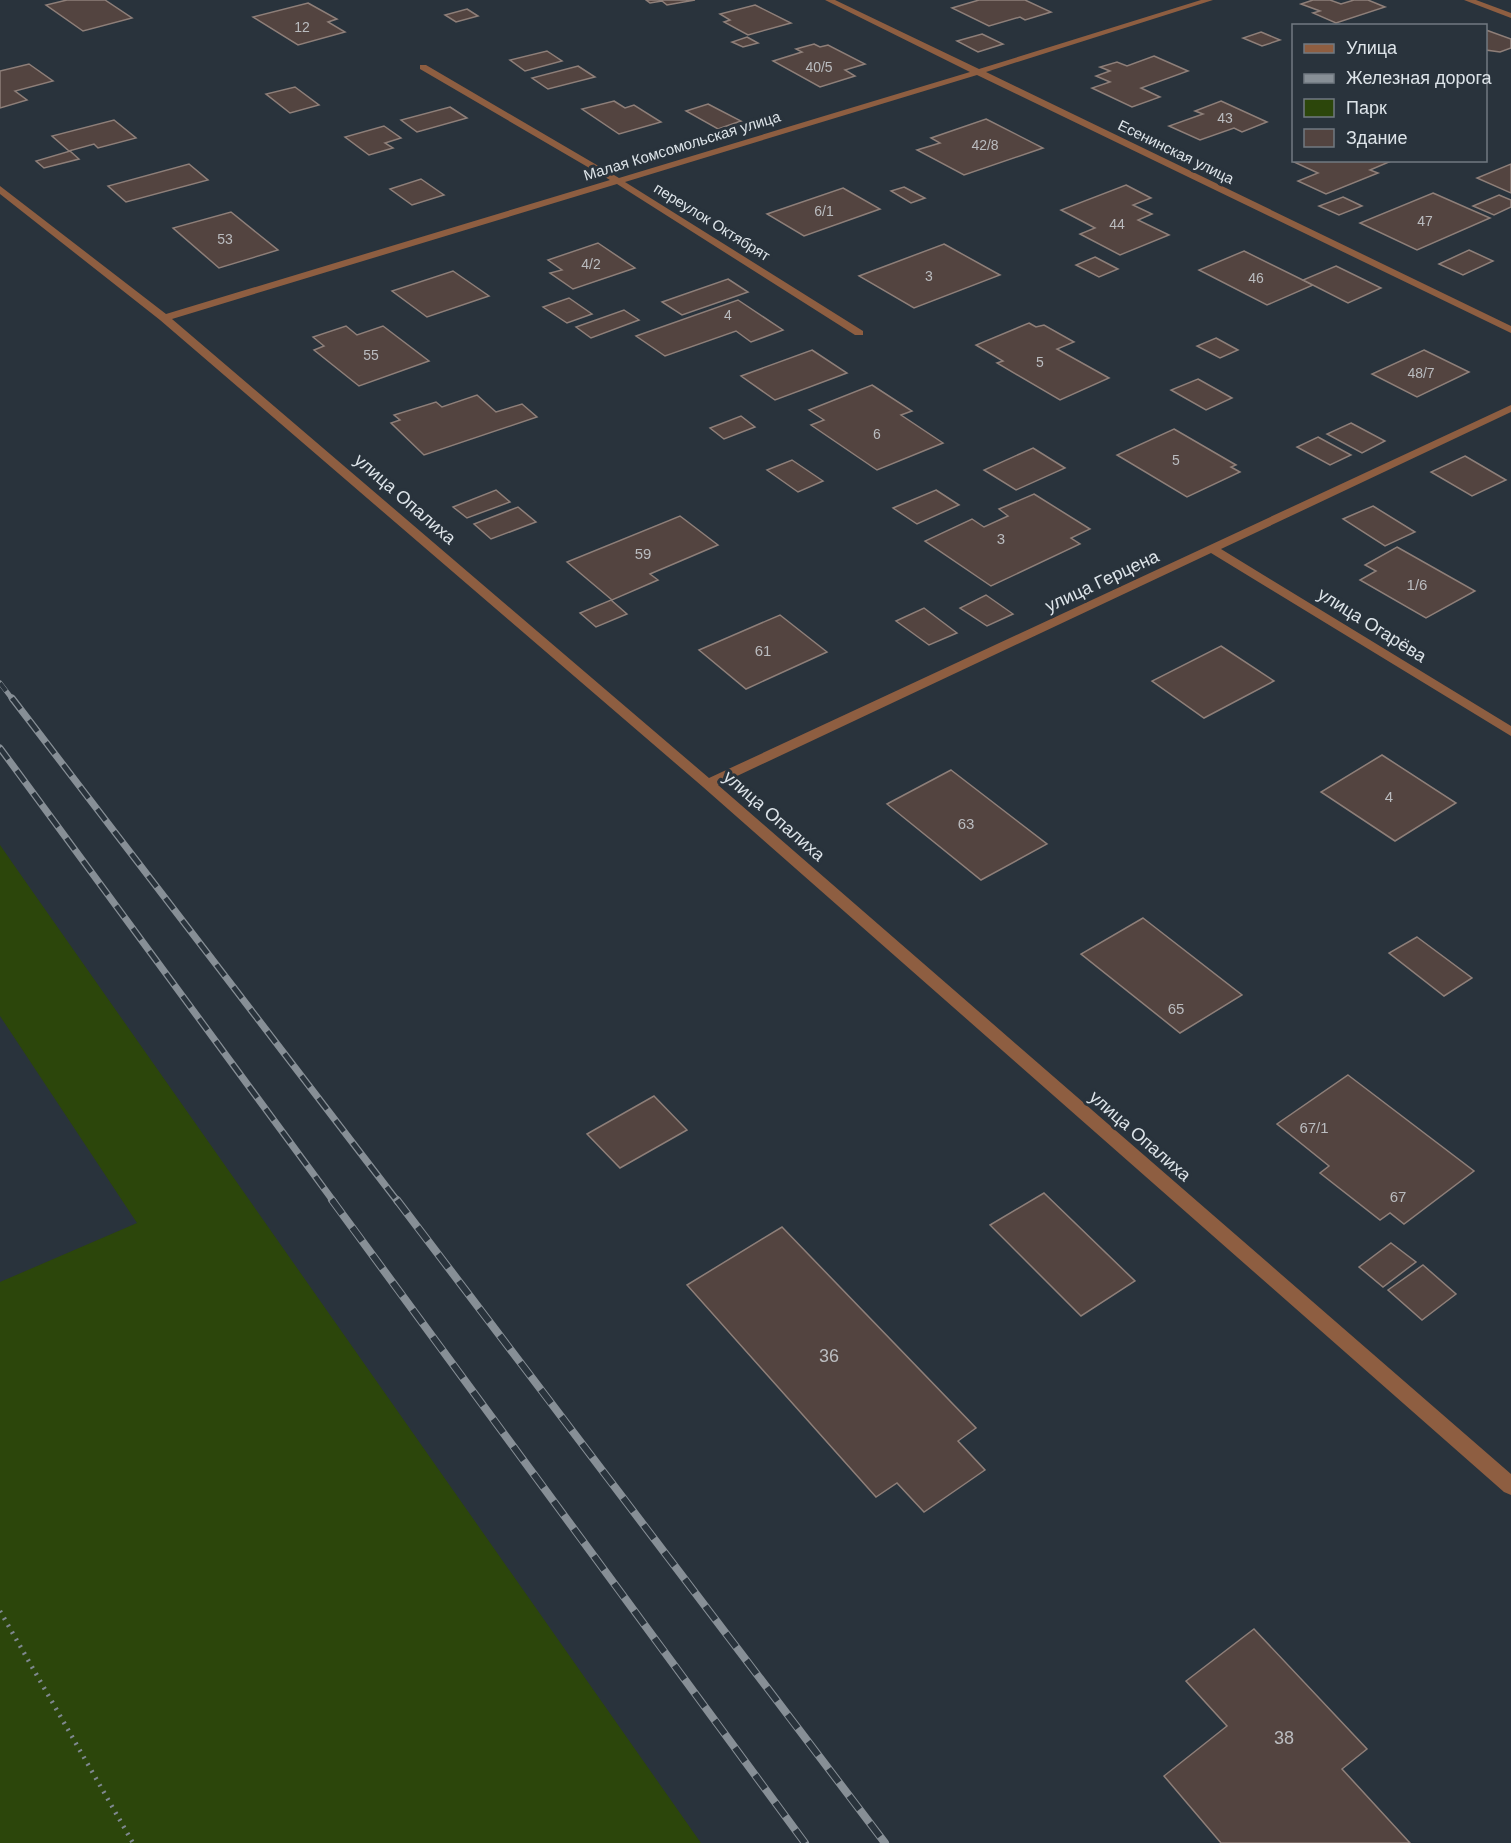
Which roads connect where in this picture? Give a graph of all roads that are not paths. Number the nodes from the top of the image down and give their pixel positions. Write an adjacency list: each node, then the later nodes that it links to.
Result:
1 (829, 0): 6 (street, Есенинская улица)
2 (1209, 0): 6 (street, Малая Комсомольская улица)
3 (1468, 0): 4 (street)
4 (1511, 16)
5 (423, 68): 7 (street, переулок Октябрят)
6 (978, 72): 7 (street, Малая Комсомольская улица); 10 (street, Есенинская улица)
7 (618, 181): 9 (street, Малая Комсомольская улица); 11 (street, переулок Октябрят)
8 (0, 189): 9 (street, улица Опалиха)
9 (164, 318): 15 (street, улица Опалиха)
10 (1511, 330)
11 (859, 333)
12 (1511, 408): 13 (street, улица Герцена)
13 (1214, 549): 14 (street, улица Огарёва); 15 (street, улица Герцена)
14 (1511, 732)
15 (708, 784): 16 (street, улица Опалиха)
16 (1511, 1486)

